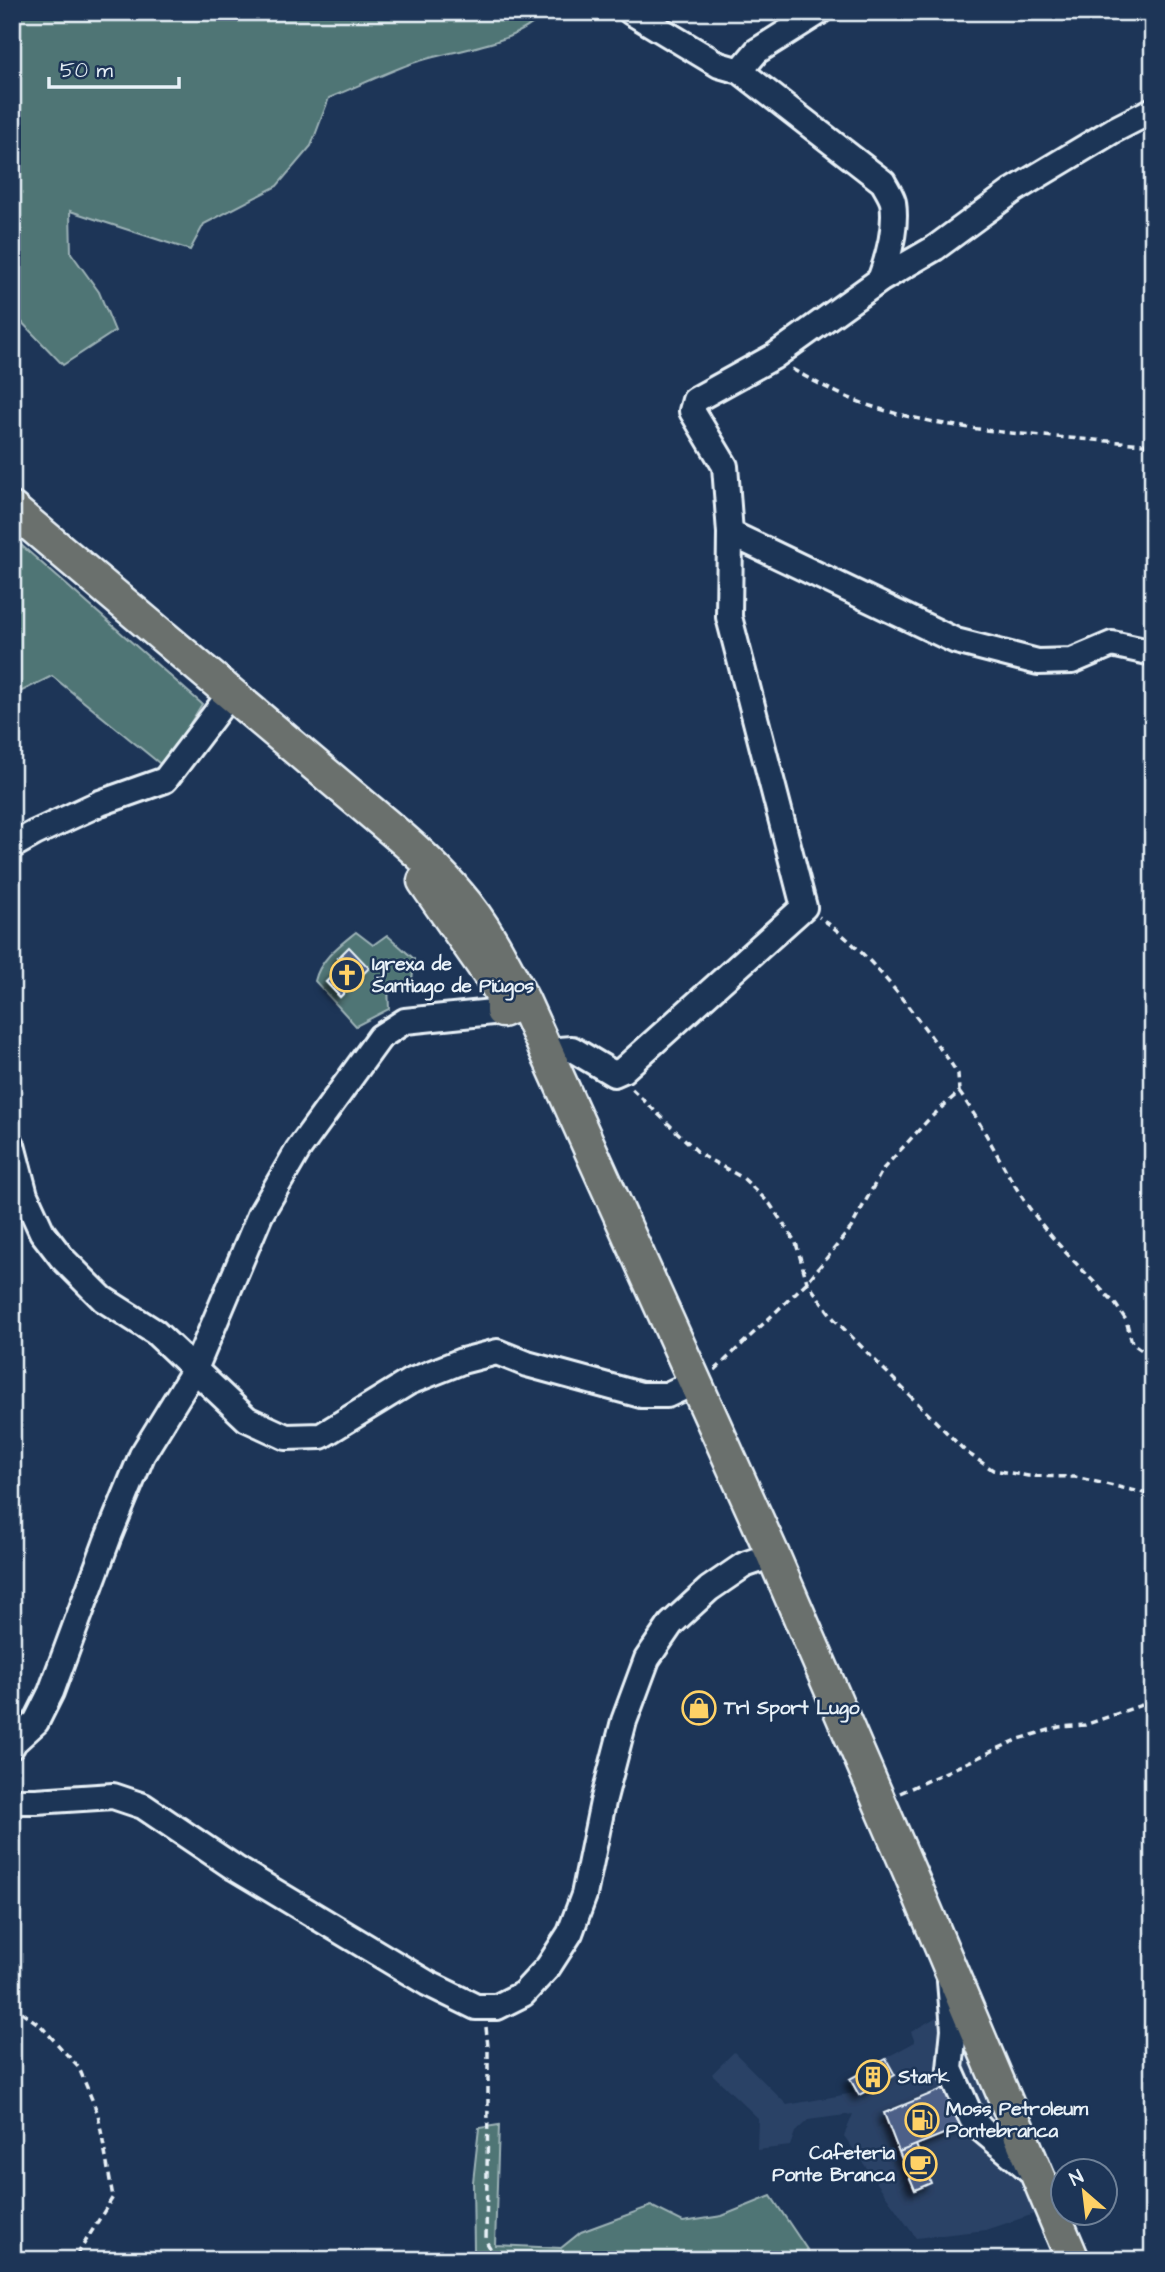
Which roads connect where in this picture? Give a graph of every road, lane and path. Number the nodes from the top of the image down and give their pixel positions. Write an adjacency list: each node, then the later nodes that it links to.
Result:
1 (631, 12): 3 (street)
2 (819, 12): 3 (street)
3 (740, 71): 5 (street)
4 (1153, 110): 5 (street)
5 (880, 280): 6 (street)
6 (775, 355): 7 (path); 9 (street)
7 (1153, 445)
8 (12, 509): 11 (main road)
9 (730, 533): 10 (street); 13 (street)
10 (1153, 653)
11 (231, 693): 12 (street); 14 (main road)
12 (12, 846)
13 (804, 907): 16 (street); 17 (path)
14 (513, 1006): 15 (main road); 21 (street)
15 (545, 1051): 16 (street); 22 (main road)
16 (614, 1074): 19 (path)
17 (958, 1093): 19 (path); 20 (path)
18 (12, 1145): 21 (street)
19 (807, 1282): 22 (path); 23 (path)
20 (1153, 1358)
21 (195, 1369): 22 (street); 26 (street)
22 (695, 1382): 24 (main road)
23 (1153, 1495)
24 (773, 1555): 28 (main road); 31 (street)
25 (1153, 1701): 28 (path)
26 (13, 1743)
27 (12, 1801): 31 (street)
28 (880, 1802): 29 (main road)
29 (948, 1964): 32 (main road); 33 (street)
30 (12, 2005): 35 (path)
31 (485, 2007): 36 (path)
32 (1013, 2117): 33 (street); 34 (main road)
33 (982, 2130): 34 (street)
34 (1038, 2177): 37 (main road)
35 (74, 2260)
36 (497, 2260)
37 (1073, 2260)

